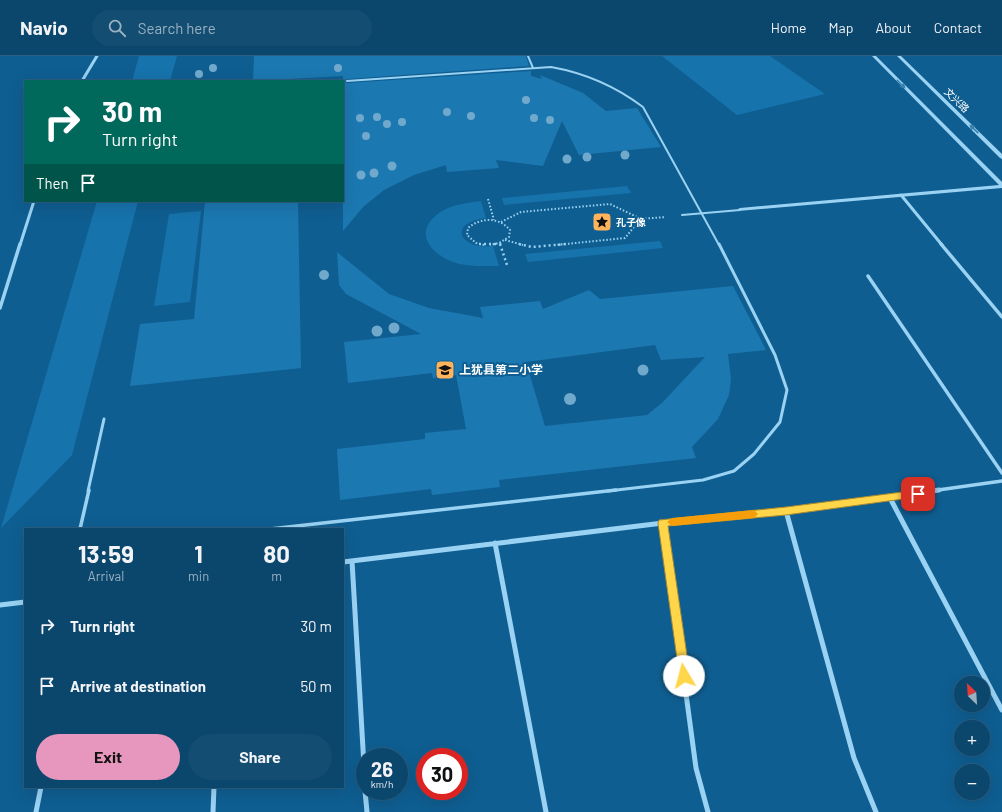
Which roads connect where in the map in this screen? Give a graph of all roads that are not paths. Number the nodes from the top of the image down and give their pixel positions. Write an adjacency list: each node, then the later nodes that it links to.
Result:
1 (96, 56): 6 (street)
2 (528, 56): 5 (lane)
3 (874, 56): 9 (street, one-way to 9)
4 (899, 56): 8 (street, 文兴路, one-way to 4)
5 (533, 68): 7 (lane); 13 (lane)
6 (83, 80)
7 (347, 81)
8 (1002, 157)
9 (1002, 186): 10 (street)
10 (901, 195): 12 (street); 17 (street)
11 (34, 202): 16 (street)
12 (740, 210): 13 (lane)
13 (703, 213): 14 (lane); 25 (lane)
14 (682, 215)
15 (868, 276): 19 (street)
16 (0, 308)
17 (1002, 317)
18 (104, 419): 24 (lane)
19 (1002, 473)
20 (1002, 481): 21 (street)
21 (890, 498): 22 (street); 31 (street)
22 (786, 511): 23 (street); 41 (street)
23 (663, 523): 26 (street); 40 (street)
24 (80, 528)
25 (279, 528)
26 (495, 543): 27 (street); 39 (street)
27 (352, 561): 28 (street); 32 (street)
28 (344, 562)
29 (24, 602): 30 (street)
30 (0, 605)
31 (1002, 710)
32 (363, 748)
33 (41, 788): 36 (street)
34 (214, 788): 37 (street)
35 (366, 800): 38 (street)
36 (36, 812)
37 (213, 812)
38 (367, 812)
39 (546, 812)
40 (708, 812)
41 (876, 812)

